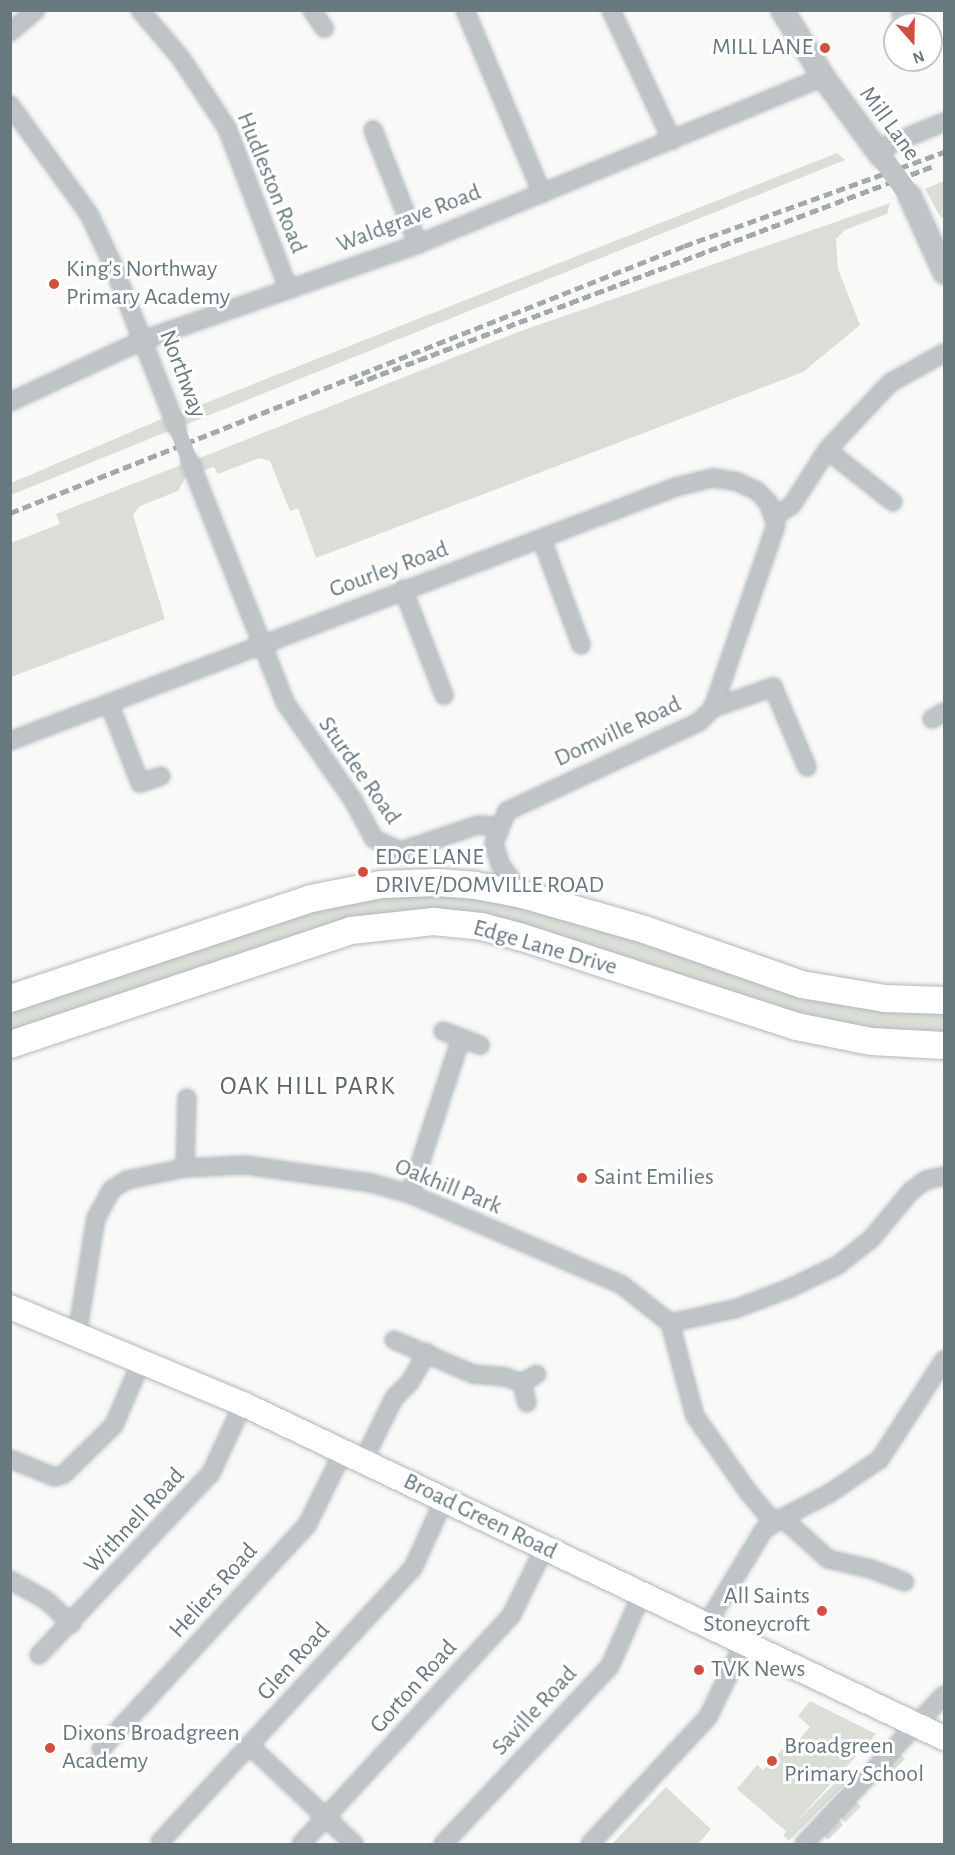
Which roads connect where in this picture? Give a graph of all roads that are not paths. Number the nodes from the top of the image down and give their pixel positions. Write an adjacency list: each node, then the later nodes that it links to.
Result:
1 (36, 10): 8 (street)
2 (140, 10): 18 (street, Hudleston Road)
3 (312, 10): 7 (street)
4 (465, 10): 15 (street)
5 (611, 10): 13 (street)
6 (782, 10): 9 (street, Mill Lane)
7 (324, 28)
8 (10, 32)
9 (823, 76): 13 (street, Waldgrave Road); 14 (street, Mill Lane)
10 (10, 105): 19 (street, Northway)
11 (945, 122): 14 (street)
12 (373, 130): 16 (street)
13 (672, 140): 15 (street, Waldgrave Road)
14 (879, 153): 17 (street, Mill Lane, bridge)
15 (542, 193): 16 (street, Waldgrave Road)
16 (418, 244): 18 (street, Waldgrave Road)
17 (945, 272)
18 (288, 290): 19 (street, Waldgrave Road)
19 (143, 340): 21 (street, Waldgrave Road); 27 (street, Northway, bridge)
20 (945, 353): 22 (street)
21 (10, 402)
22 (827, 450): 23 (street); 24 (street)
23 (893, 502)
24 (775, 516): 25 (street, Gourley Road); 31 (street, Domville Road)
25 (542, 540): 26 (street, Gourley Road); 28 (street)
26 (403, 589): 27 (street, Gourley Road); 29 (street)
27 (262, 645): 30 (street, Gourley Road); 35 (street, Sturdee Road)
28 (581, 645)
29 (444, 695)
30 (109, 703): 32 (street, Gourley Road); 34 (street)
31 (713, 708): 33 (street); 35 (street, Domville Road)
32 (10, 741)
33 (807, 767)
34 (161, 776)
35 (498, 826): 36 (street)
36 (522, 894): 37 (highway, Edge Lane Drive); 38 (highway, Edge Lane Drive)
37 (10, 998)
38 (945, 1000)
39 (443, 1031): 40 (street)
40 (461, 1038): 42 (street); 47 (street)
41 (10, 1044): 43 (highway, Edge Lane Drive)
42 (480, 1045)
43 (945, 1045)
44 (187, 1098): 45 (street)
45 (184, 1168): 47 (street, Oakhill Park); 50 (street, Oakhill Park)
46 (945, 1176): 49 (street)
47 (410, 1194): 49 (street, Oakhill Park)
48 (10, 1307): 50 (main road, Broad Green Road)
49 (670, 1323): 62 (street)
50 (77, 1335): 54 (main road, Broad Green Road)
51 (394, 1340): 52 (street)
52 (427, 1353): 56 (street); 59 (street, Heliers Road)
53 (945, 1360): 62 (street)
54 (141, 1362): 58 (main road, Broad Green Road); 60 (street)
55 (537, 1374): 56 (street)
56 (522, 1383): 57 (street)
57 (527, 1403)
58 (243, 1404): 59 (main road, Broad Green Road); 67 (street, Withnell Road)
59 (353, 1456): 61 (main road, Broad Green Road); 75 (street, Heliers Road)
60 (10, 1459)
61 (444, 1500): 63 (main road, Broad Green Road); 74 (street, Glen Road)
62 (778, 1520): 65 (street); 68 (street)
63 (544, 1549): 66 (main road, Broad Green Road); 76 (street, Gorton Road)
64 (10, 1580): 67 (street)
65 (905, 1582)
66 (641, 1596): 68 (main road, Broad Green Road); 80 (street, Saville Road)
67 (72, 1624): 70 (street, Withnell Road)
68 (707, 1624): 69 (main road, Broad Green Road)
69 (744, 1643): 72 (main road, Broad Green Road); 81 (street)
70 (39, 1655)
71 (945, 1695): 72 (street)
72 (914, 1726): 73 (main road, Broad Green Road); 82 (street)
73 (945, 1738)
74 (250, 1746): 76 (street); 77 (street, Glen Road)
75 (101, 1749)
76 (326, 1818): 78 (street, Gorton Road); 79 (street)
77 (160, 1842)
78 (301, 1845)
79 (354, 1845)
80 (443, 1845)
81 (590, 1845)
82 (804, 1845)

